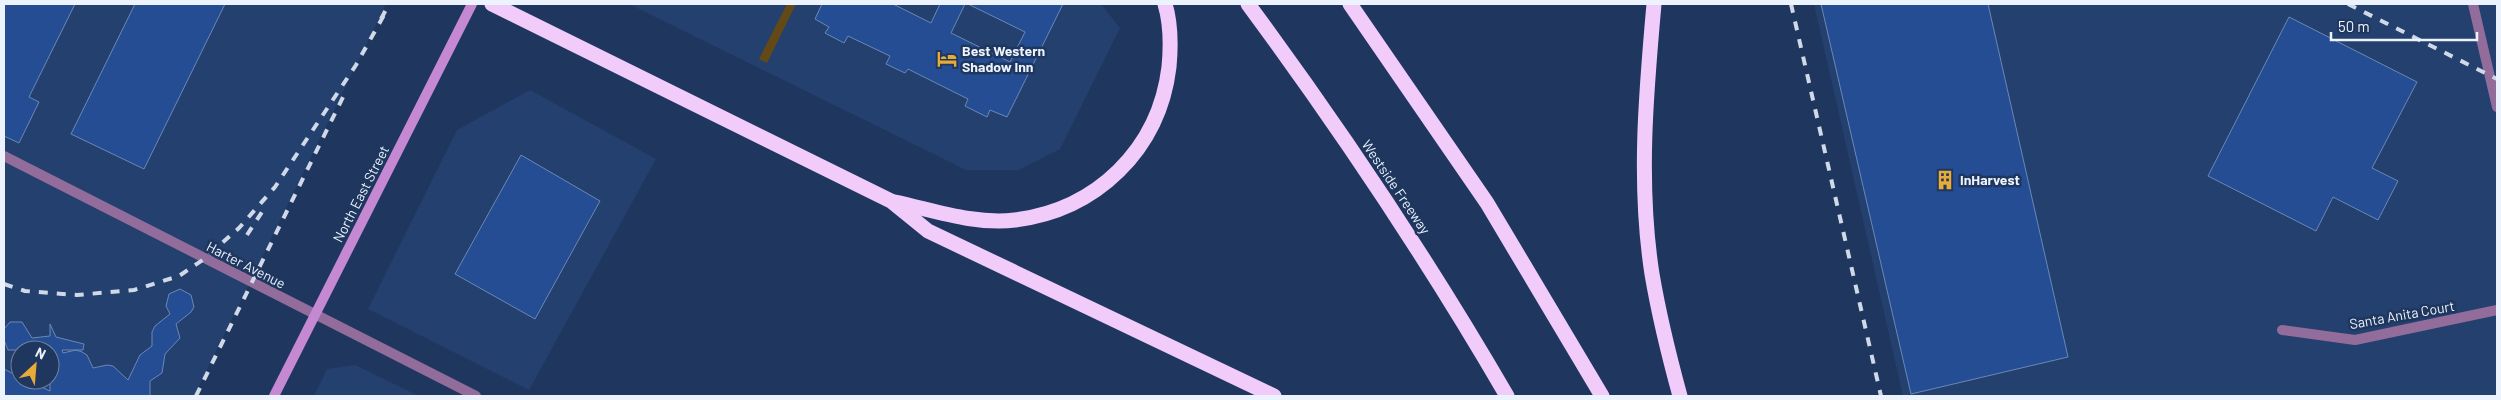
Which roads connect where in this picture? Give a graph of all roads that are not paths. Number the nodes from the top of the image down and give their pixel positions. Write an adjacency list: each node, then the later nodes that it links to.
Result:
1 (472, 4): 12 (main road, North East Street)
2 (492, 4): 10 (highway)
3 (1165, 4): 10 (highway)
4 (1248, 4): 17 (highway, Westside Freeway)
5 (1350, 4): 18 (highway)
6 (1654, 4): 19 (highway)
7 (2474, 4): 8 (street)
8 (2497, 107)
9 (4, 156): 12 (street, Harter Avenue)
10 (891, 201): 16 (highway)
11 (2497, 310): 13 (street, Santa Anita Court)
12 (315, 316): 14 (main road, North East Street); 15 (street, Harter Avenue)
13 (2282, 330)
14 (274, 396)
15 (476, 396)
16 (1274, 396)
17 (1507, 396)
18 (1602, 396)
19 (1680, 396)

